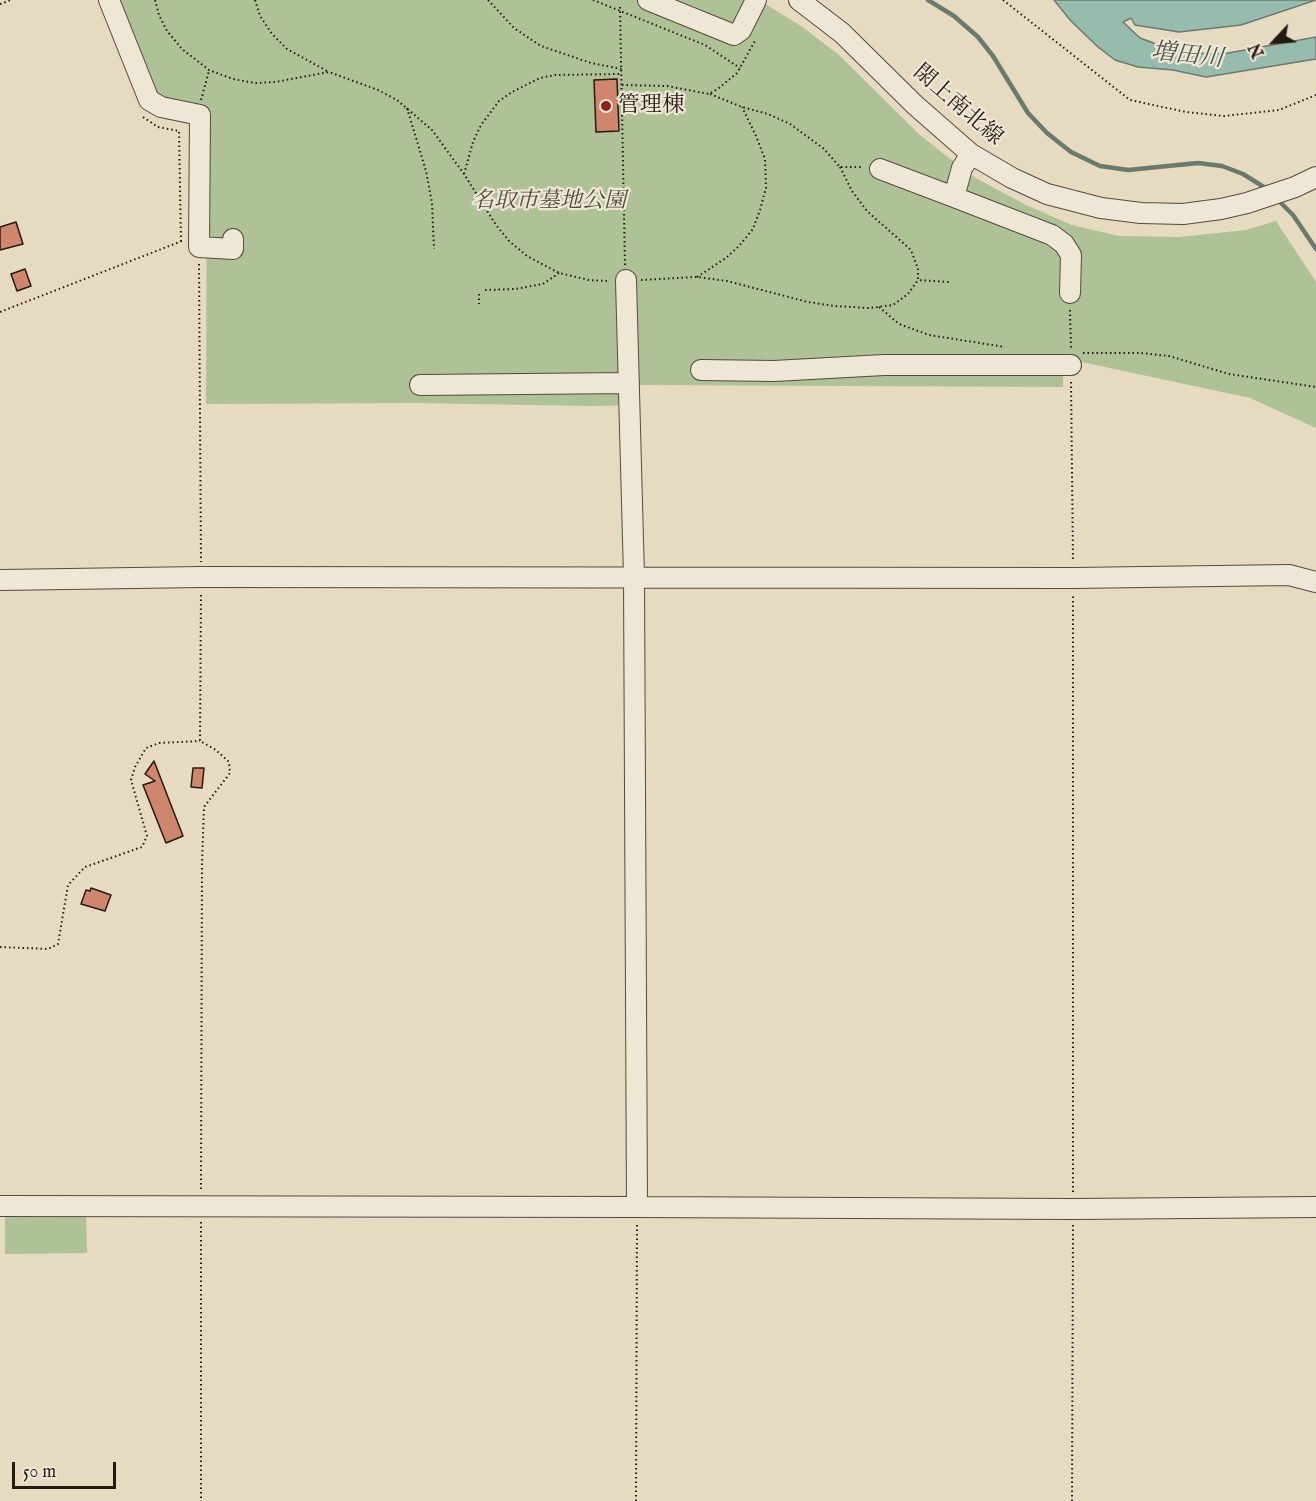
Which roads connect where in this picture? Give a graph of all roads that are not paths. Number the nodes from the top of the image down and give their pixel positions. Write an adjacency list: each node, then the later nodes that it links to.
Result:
1 (109, 0): 9 (street)
2 (648, 0): 3 (street)
3 (756, 0)
4 (799, 0): 5 (street, 閖上南北線)
5 (971, 154): 7 (street, 閖上南北線); 8 (street)
6 (880, 169): 8 (street)
7 (1316, 177)
8 (954, 197): 11 (street)
9 (233, 239)
10 (626, 280): 14 (street)
11 (1070, 293)
12 (1071, 360): 13 (street)
13 (700, 370)
14 (629, 383): 15 (street); 16 (street)
15 (420, 385)
16 (634, 577): 17 (street); 18 (street); 20 (street)
17 (0, 580)
18 (1316, 582)
19 (0, 1206): 20 (street)
20 (637, 1207): 21 (street)
21 (1316, 1207)

